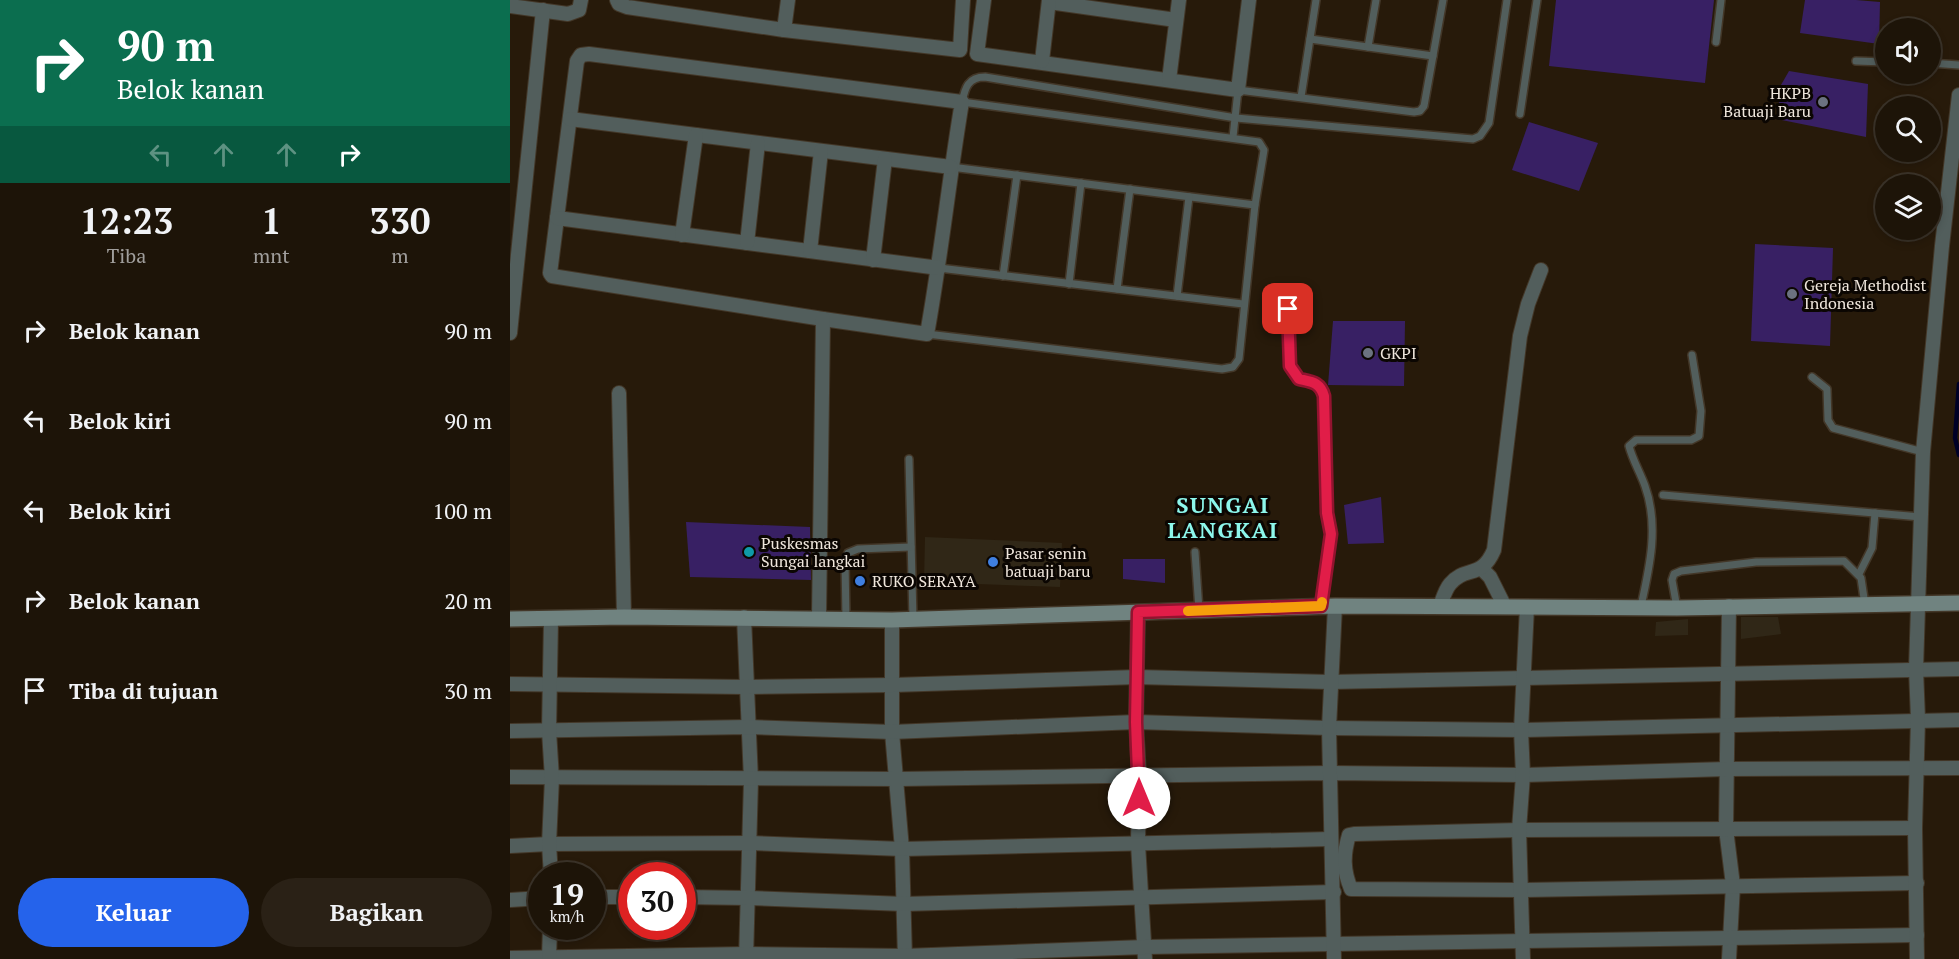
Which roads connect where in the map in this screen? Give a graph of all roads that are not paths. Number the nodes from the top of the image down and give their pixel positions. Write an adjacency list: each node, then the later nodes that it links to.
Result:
1 (581, 0): 17 (street)
2 (617, 0): 19 (street)
3 (788, 0): 19 (street)
4 (963, 0): 19 (street)
5 (984, 0): 24 (street)
6 (1179, 0): 18 (street)
7 (1249, 0): 30 (street)
8 (1316, 0): 20 (lane)
9 (1376, 0): 22 (lane)
10 (1443, 0): 23 (lane)
11 (1507, 0): 35 (lane)
12 (1537, 0): 34 (lane)
13 (1721, 0): 21 (lane)
14 (1049, 1): 16 (street); 24 (street)
15 (510, 6): 17 (street)
16 (1114, 6): 18 (street)
17 (543, 10): 59 (street)
18 (1176, 20): 29 (street)
19 (784, 30)
20 (1310, 39): 22 (lane); 32 (lane)
21 (1716, 42)
22 (1368, 47): 23 (lane)
23 (1433, 56): 32 (lane)
24 (1042, 62): 29 (street)
25 (1856, 62): 26 (lane)
26 (1875, 62)
27 (1941, 63): 28 (lane)
28 (1959, 64)
29 (1169, 80): 30 (street)
30 (1238, 90): 32 (lane); 35 (lane)
31 (1959, 95): 68 (street)
32 (1301, 97)
33 (962, 102): 35 (lane); 36 (street); 38 (lane); 42 (street)
34 (1520, 114)
35 (1236, 118): 38 (lane)
36 (570, 119): 37 (street); 48 (street)
37 (696, 135): 39 (street); 49 (street)
38 (1233, 137): 47 (lane)
39 (758, 143): 40 (street); 50 (street)
40 (821, 151): 41 (street); 51 (street)
41 (885, 159): 42 (street); 52 (street)
42 (951, 167): 43 (lane); 53 (street)
43 (1017, 175): 44 (lane); 55 (lane)
44 (1081, 183): 45 (lane); 56 (lane)
45 (1130, 189): 46 (lane); 57 (lane)
46 (1189, 196): 47 (lane); 60 (lane)
47 (1255, 205): 61 (lane)
48 (557, 218): 49 (street); 62 (street)
49 (682, 234): 50 (street)
50 (747, 243): 51 (street)
51 (810, 251): 52 (street)
52 (873, 260): 53 (street)
53 (939, 268): 55 (lane); 64 (street)
54 (1540, 270): 75 (street)
55 (1003, 276): 56 (lane)
56 (1069, 284): 57 (lane)
57 (1117, 289): 60 (lane)
58 (1288, 291): 80 (lane)
59 (512, 297): 63 (street)
60 (1177, 297): 61 (lane)
61 (1243, 304): 64 (lane)
62 (823, 319): 64 (street); 91 (street)
63 (510, 333)
64 (927, 334)
65 (1692, 355): 82 (lane)
66 (1812, 377): 68 (lane)
67 (620, 393): 89 (street)
68 (1923, 452): 72 (street)
69 (909, 459): 73 (lane)
70 (1663, 495): 71 (lane)
71 (1875, 513): 72 (lane); 76 (lane)
72 (1921, 517): 77 (street)
73 (911, 547): 94 (lane); 95 (lane)
74 (1195, 552): 87 (lane)
75 (1481, 568): 81 (street); 84 (street)
76 (1859, 574): 79 (lane); 86 (lane)
77 (1917, 603): 78 (street); 79 (street); 97 (street)
78 (1959, 603)
79 (1864, 605): 83 (street)
80 (1328, 606): 81 (street); 87 (street); 102 (street)
81 (1440, 606): 84 (street)
82 (1641, 606): 85 (street); 86 (street)
83 (1729, 606): 86 (street); 99 (street)
84 (1505, 607): 85 (street)
85 (1527, 607): 101 (street)
86 (1677, 608)
87 (1199, 610): 88 (street)
88 (1138, 612): 95 (street); 100 (street)
89 (624, 616): 90 (street); 93 (street)
90 (744, 618): 91 (street); 106 (street)
91 (819, 618): 94 (street)
92 (510, 619): 93 (street)
93 (551, 619): 104 (street)
94 (846, 619): 96 (street)
95 (913, 619): 96 (street)
96 (892, 620): 105 (street)
97 (1916, 669): 98 (street); 99 (street); 107 (street)
98 (1959, 669)
99 (1728, 674): 101 (street); 110 (street)
100 (1137, 677): 102 (street); 105 (street); 109 (street)
101 (1522, 678): 102 (street); 113 (street)
102 (1330, 681): 112 (street)
103 (510, 684): 104 (street)
104 (549, 684): 106 (street); 115 (street)
105 (893, 685): 106 (street); 116 (street)
106 (746, 687): 111 (street)
107 (1918, 719): 108 (street); 110 (street); 117 (street)
108 (1959, 720)
109 (1136, 722): 112 (street); 116 (street); 121 (street)
110 (1727, 725): 113 (street); 119 (street)
111 (748, 728): 115 (street); 116 (street); 126 (street)
112 (1329, 728): 113 (street); 120 (street)
113 (1521, 729): 122 (street)
114 (510, 731): 115 (street)
115 (549, 731): 124 (street)
116 (892, 732): 125 (street)
117 (1917, 768): 118 (street); 119 (street); 127 (street)
118 (1959, 768)
119 (1727, 769): 122 (street); 128 (street)
120 (1331, 773): 121 (street); 122 (street); 130 (street)
121 (1139, 775): 125 (street); 133 (street)
122 (1523, 775): 129 (street)
123 (510, 777): 124 (street)
124 (552, 778): 126 (street); 132 (street)
125 (898, 779): 126 (street); 135 (street)
126 (751, 780): 131 (street)
127 (1915, 828): 128 (street); 137 (street)
128 (1726, 829): 129 (street); 138 (street)
129 (1519, 830): 139 (street); 139 (street)
130 (1330, 840): 133 (street); 140 (street)
131 (749, 843): 132 (street); 135 (street); 142 (street)
132 (549, 844): 134 (street); 136 (street)
133 (1138, 844): 135 (street); 143 (street)
134 (510, 846)
135 (902, 849): 146 (street)
136 (550, 862)
137 (1917, 883): 138 (street); 147 (street)
138 (1733, 885): 139 (street); 148 (street)
139 (1521, 890): 150 (street)
140 (1334, 892): 143 (street); 151 (street)
141 (696, 897): 142 (street)
142 (749, 898): 146 (street); 153 (street)
143 (1140, 898): 146 (street); 152 (street)
144 (528, 899): 145 (street)
145 (510, 900)
146 (904, 904): 154 (street)
147 (1917, 935): 148 (street); 160 (street)
148 (1730, 938): 150 (street); 159 (street)
149 (550, 940): 156 (street)
150 (1522, 941): 151 (street); 158 (street)
151 (1334, 943): 152 (street); 157 (street)
152 (1145, 953): 154 (street)
153 (746, 956): 154 (street); 156 (street)
154 (905, 957)
155 (510, 958): 156 (street)
156 (549, 958)
157 (1334, 959)
158 (1523, 959)
159 (1729, 959)
160 (1917, 959)

